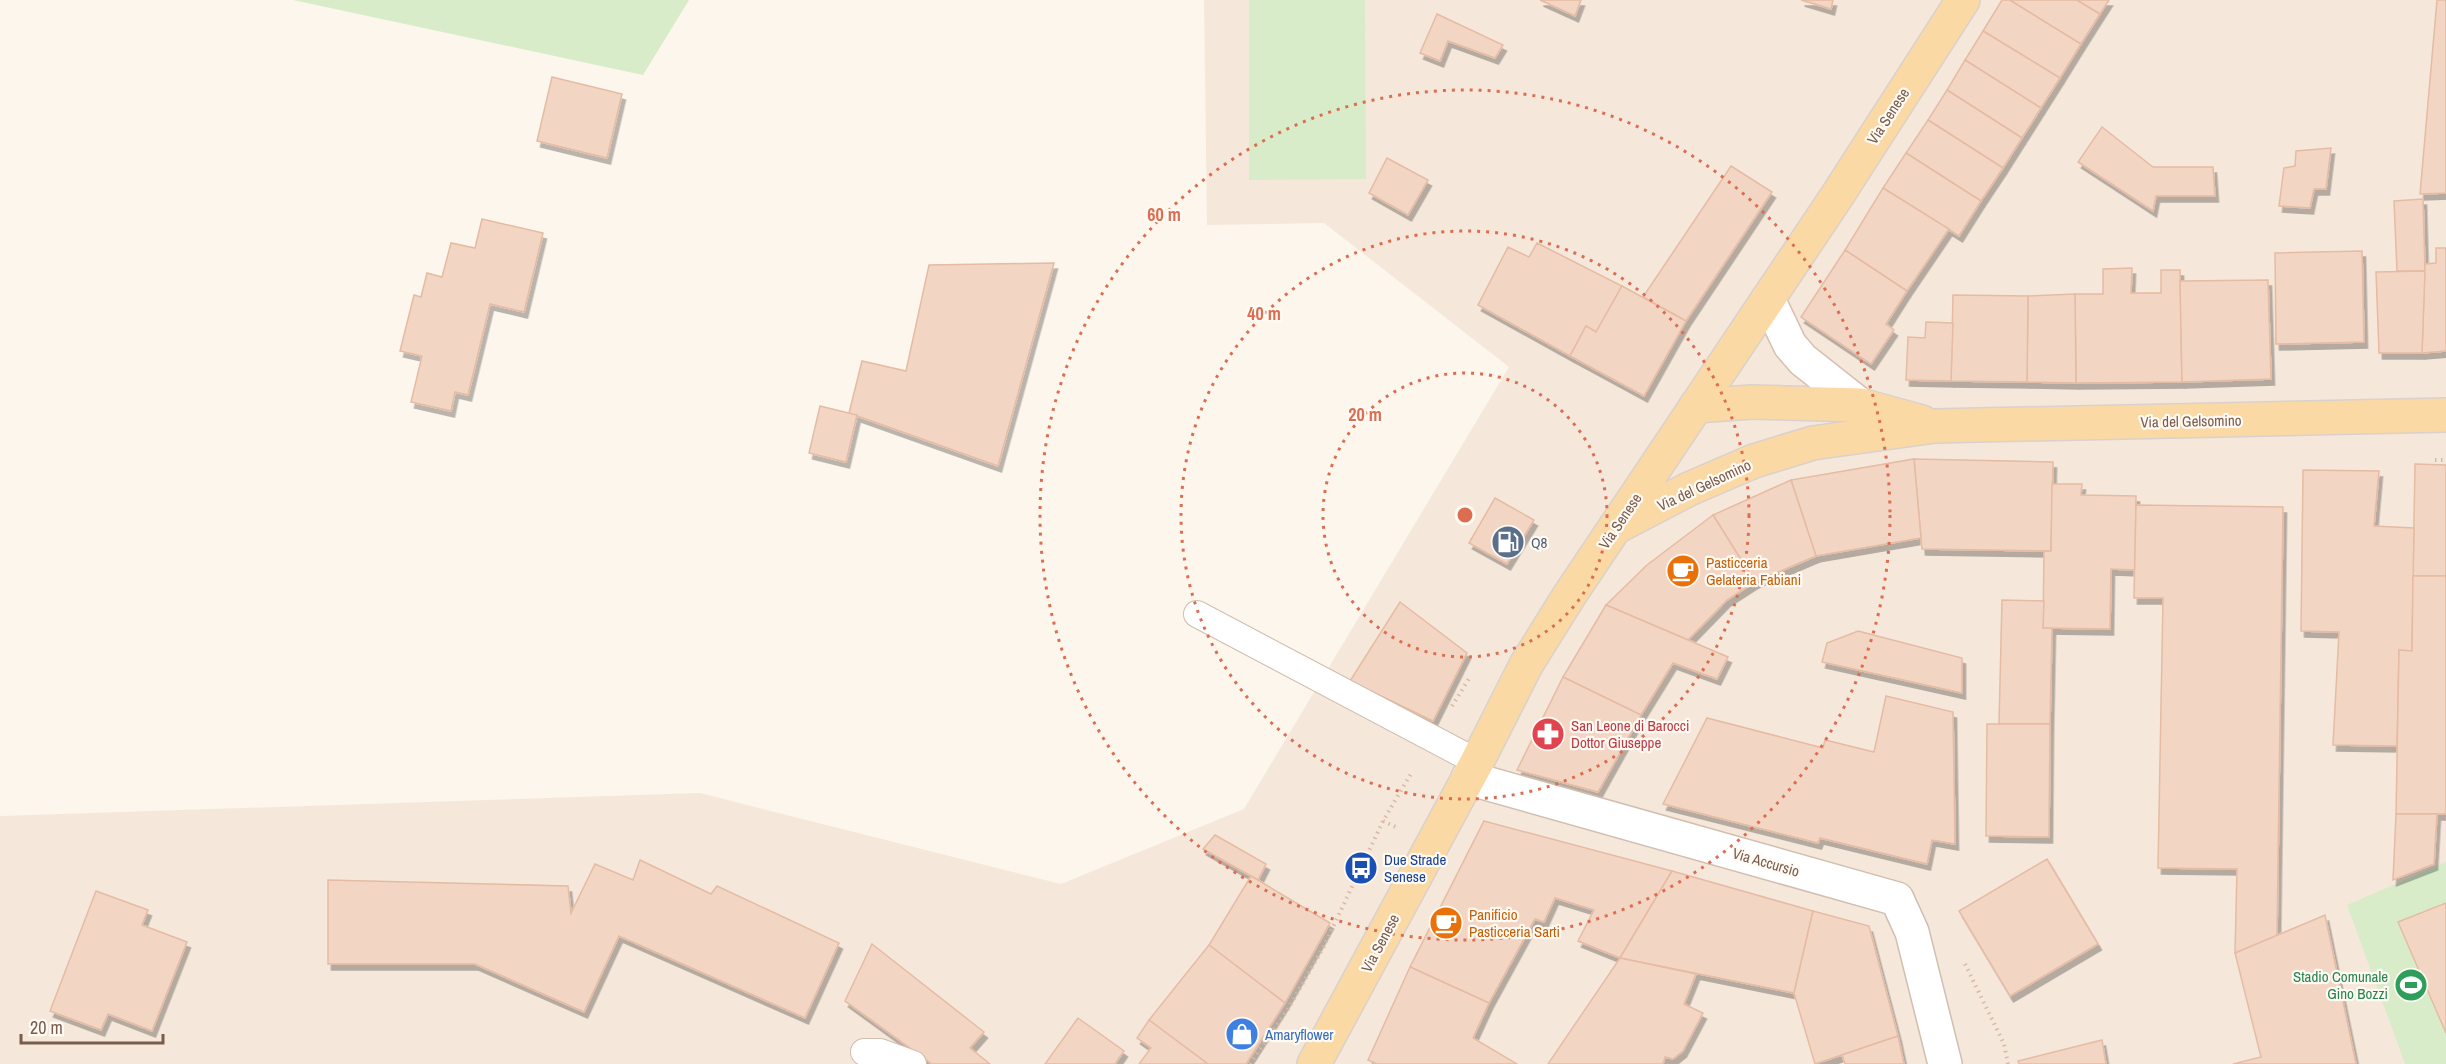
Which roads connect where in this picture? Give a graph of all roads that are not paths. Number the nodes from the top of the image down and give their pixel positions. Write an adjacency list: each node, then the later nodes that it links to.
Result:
1 (1963, 0): 2 (main road, Via Senese)
2 (1768, 299): 3 (street, Via del Gelsomino); 4 (main road, Via Senese)
3 (1860, 405): 4 (main road, Via del Gelsomino); 6 (main road, Via del Gelsomino)
4 (1696, 406): 7 (main road, Via Senese)
5 (2446, 415): 6 (main road, Via del Gelsomino)
6 (1935, 426): 7 (main road, Via del Gelsomino)
7 (1617, 527): 9 (main road, Via Senese)
8 (1197, 614): 9 (lane)
9 (1473, 770): 12 (main road, Via Senese); 13 (street, Via Accursio)
10 (864, 1052): 11 (lane)
11 (913, 1064)
12 (1314, 1064)
13 (1945, 1064)

